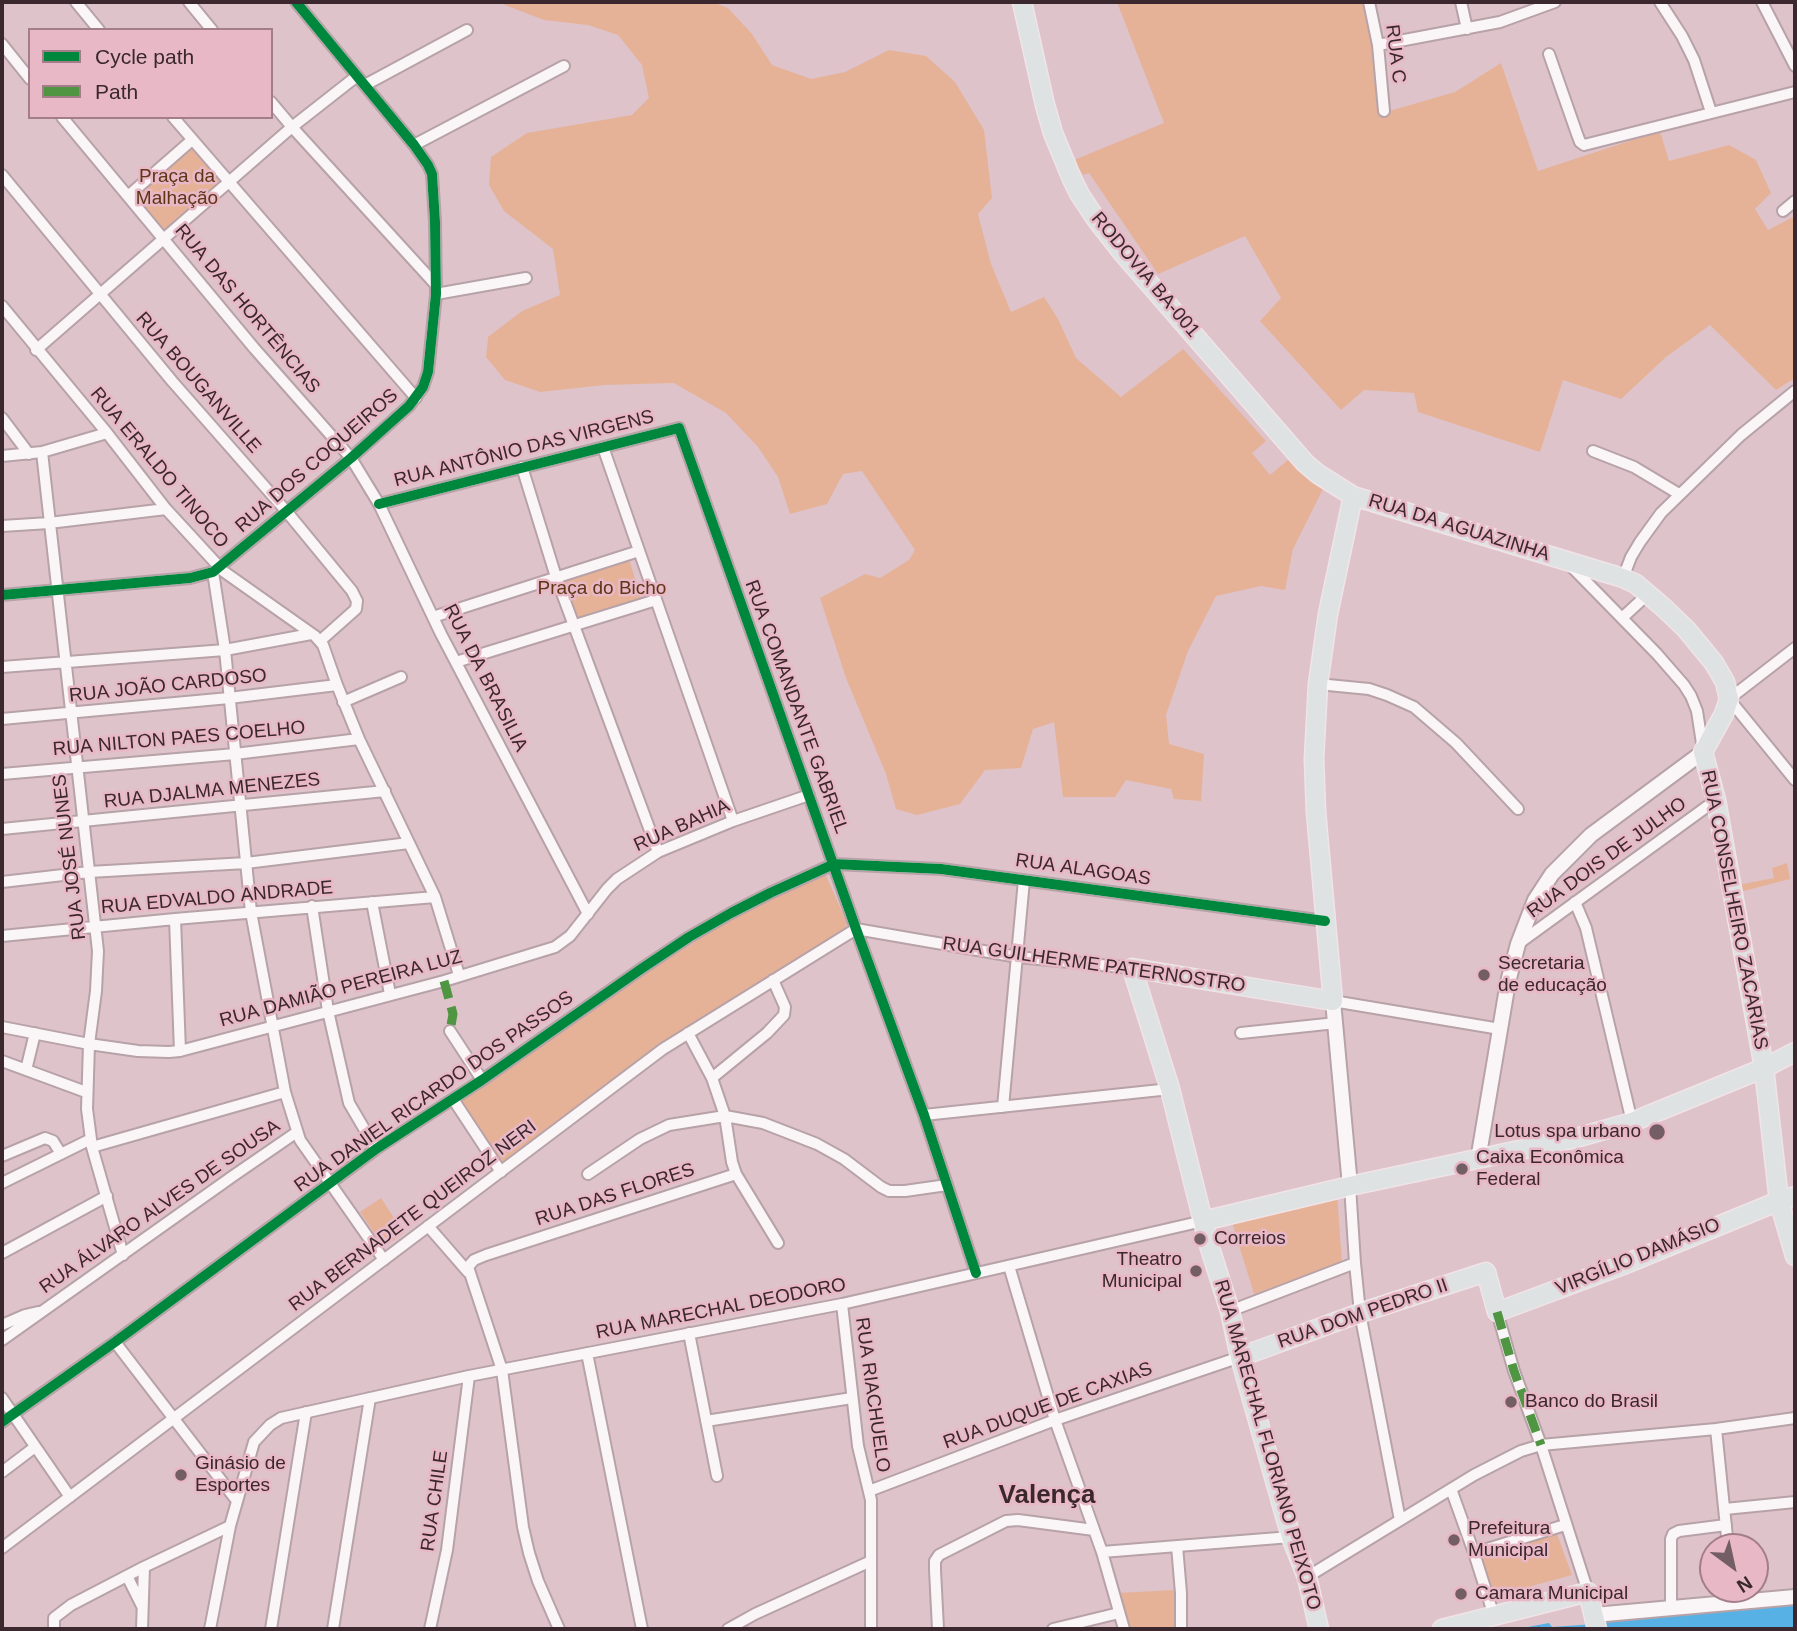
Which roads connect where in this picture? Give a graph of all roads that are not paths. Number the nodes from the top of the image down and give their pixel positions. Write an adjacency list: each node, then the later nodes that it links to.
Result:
1 (76, 2): 10 (street)
2 (189, 2): 11 (street)
3 (296, 2): 20 (street, RUA DOS COQUEIROS)
4 (1022, 2): 55 (main road, RODOVIA BA-001)
5 (1369, 2): 15 (street, RUA C)
6 (1461, 2): 12 (street)
7 (1660, 2): 25 (street)
8 (1762, 2): 18 (street)
9 (1549, 3): 12 (street)
10 (98, 28)
11 (210, 28)
12 (1467, 29): 15 (street)
13 (467, 30): 21 (street)
14 (2, 44): 19 (street)
15 (1378, 45): 24 (street, RUA C)
16 (1549, 54): 25 (street)
17 (564, 66): 30 (street)
18 (1795, 66)
19 (28, 76)
20 (357, 76): 21 (street, RUA DOS COQUEIROS); 28 (street)
21 (365, 85): 30 (street, RUA DOS COQUEIROS)
22 (1795, 92): 25 (street)
23 (273, 104): 28 (street)
24 (1384, 111)
25 (1711, 112)
26 (64, 119): 33 (street, RUA DAS HORTÊNCIAS)
27 (175, 119): 29 (street)
28 (292, 127): 32 (street); 38 (street)
29 (192, 140): 32 (street); 33 (street)
30 (414, 145): 38 (street, RUA DOS COQUEIROS)
31 (2, 175): 39 (street, RUA BOUGANVILLE)
32 (228, 182): 36 (street); 43 (street)
33 (128, 196): 36 (street, RUA DAS HORTÊNCIAS)
34 (1795, 201): 35 (street)
35 (1783, 211)
36 (165, 239): 39 (street); 52 (street, RUA DAS HORTÊNCIAS)
37 (526, 278): 38 (street)
38 (436, 289): 43 (street, RUA DOS COQUEIROS)
39 (101, 294): 41 (street); 58 (street, RUA BOUGANVILLE)
40 (2, 306): 41 (street, RUA ERALDO TINOCO)
41 (36, 350): 46 (street, RUA ERALDO TINOCO)
42 (1795, 391): 54 (street)
43 (416, 398): 52 (street, RUA DOS COQUEIROS)
44 (2, 418): 50 (street)
45 (679, 428): 47 (street, RUA ANTÔNIO DAS VIRGENS); 95 (street, RUA COMANDANTE GABRIEL)
46 (107, 433): 49 (street); 57 (street, RUA ERALDO TINOCO)
47 (603, 447): 53 (street, RUA ANTÔNIO DAS VIRGENS); 61 (street)
48 (1593, 451): 54 (street)
49 (42, 452): 50 (street); 59 (street, RUA JOSÉ NUNES)
50 (29, 454): 51 (street)
51 (2, 456)
52 (351, 458): 56 (street, RUA DA BRASILIA); 58 (street, RUA DOS COQUEIROS)
53 (523, 467): 56 (street, RUA ANTÔNIO DAS VIRGENS); 64 (street)
54 (1679, 494): 65 (street)
55 (1353, 496): 62 (main road, RUA DA AGUAZINHA); 81 (main road)
56 (379, 503): 70 (street, RUA DA BRASILIA)
57 (166, 509): 59 (street); 63 (street, RUA ERALDO TINOCO)
58 (287, 512): 63 (street, RUA DOS COQUEIROS); 74 (street, RUA BOUGANVILLE)
59 (49, 523): 60 (street); 66 (street, RUA JOSÉ NUNES)
60 (2, 526)
61 (639, 551): 64 (street); 69 (street)
62 (1565, 559): 65 (main road, RUA DA AGUAZINHA); 71 (street)
63 (217, 570): 66 (street); 73 (street, RUA ERALDO TINOCO); 76 (street)
64 (556, 578): 70 (street); 72 (street)
65 (1623, 578): 67 (main road, RUA DA AGUAZINHA)
66 (57, 590): 68 (street); 77 (street, RUA JOSÉ NUNES)
67 (1648, 594): 71 (street); 84 (main road, RUA DA AGUAZINHA)
68 (2, 595)
69 (656, 600): 72 (street); 99 (street)
70 (433, 617): 78 (street, RUA DA BRASILIA)
71 (1622, 618): 89 (street)
72 (573, 626): 78 (street); 103 (street)
73 (311, 634): 74 (street, RUA ERALDO TINOCO); 76 (street)
74 (320, 641): 82 (street)
75 (1795, 648): 84 (street)
76 (225, 650): 77 (street); 83 (street)
77 (64, 662): 79 (street); 86 (street, RUA JOSÉ NUNES)
78 (456, 662): 114 (street, RUA DA BRASILIA)
79 (2, 667)
80 (401, 677): 85 (street)
81 (1318, 684): 98 (street); 116 (main road)
82 (337, 685): 83 (street, RUA JOÃO CARDOSO); 85 (street)
83 (229, 698): 86 (street, RUA JOÃO CARDOSO); 90 (street)
84 (1729, 699): 89 (main road); 93 (street)
85 (344, 702): 88 (street)
86 (72, 713): 87 (street, RUA JOÃO CARDOSO); 91 (street, RUA JOSÉ NUNES)
87 (2, 719)
88 (359, 739): 90 (street, RUA NILTON PAES COELHO); 94 (street)
89 (1703, 752): 96 (main road, RUA CONSELHEIRO ZACARIAS); 120 (street)
90 (235, 754): 91 (street, RUA NILTON PAES COELHO); 97 (street)
91 (77, 766): 92 (street, RUA NILTON PAES COELHO); 100 (street, RUA JOSÉ NUNES)
92 (2, 774)
93 (1795, 780)
94 (384, 791): 97 (street, RUA DJALMA MENEZES); 102 (street)
95 (809, 795): 99 (street, RUA BAHIA); 105 (street, RUA COMANDANTE GABRIEL)
96 (1716, 800): 111 (street, RUA DOIS DE JULHO); 140 (main road, RUA CONSELHEIRO ZACARIAS)
97 (240, 806): 100 (street, RUA DJALMA MENEZES); 104 (street)
98 (1518, 809)
99 (733, 821): 103 (street, RUA BAHIA)
100 (83, 822): 101 (street, RUA DJALMA MENEZES); 106 (street, RUA JOSÉ NUNES)
101 (2, 829)
102 (409, 843): 104 (street); 109 (street)
103 (658, 852): 114 (street, RUA BAHIA)
104 (246, 863): 106 (street); 113 (street)
105 (834, 864): 107 (street, RUA ALAGOAS); 118 (street, RUA COMANDANTE GABRIEL); 143 (street, RUA DANIEL RICARDO DOS PASSOS)
106 (89, 873): 108 (street); 117 (street, RUA JOSÉ NUNES)
107 (1024, 880): 116 (street, RUA ALAGOAS); 121 (street)
108 (2, 882)
109 (435, 897): 110 (street, RUA EDVALDO ANDRADE); 123 (street)
110 (372, 902): 112 (street, RUA EDVALDO ANDRADE); 125 (street)
111 (1575, 902): 120 (street, RUA DOIS DE JULHO); 151 (street)
112 (312, 906): 113 (street, RUA EDVALDO ANDRADE); 127 (street)
113 (251, 912): 115 (street, RUA EDVALDO ANDRADE); 129 (street)
114 (588, 914): 123 (street, RUA DAMIÃO PEREIRA LUZ)
115 (175, 919): 117 (street, RUA EDVALDO ANDRADE); 137 (street)
116 (1325, 921): 126 (main road)
117 (96, 928): 119 (street, RUA EDVALDO ANDRADE); 136 (street, RUA JOSÉ NUNES)
118 (856, 929): 121 (street, RUA GUILHERME PATERNOSTRO); 124 (street, RUA BERNADETE QUEIROZ NERI); 149 (street, RUA COMANDANTE GABRIEL)
119 (2, 936)
120 (1518, 944): 131 (street)
121 (1018, 957): 122 (street, RUA GUILHERME PATERNOSTRO); 148 (street)
122 (1132, 968): 126 (main road, RUA GUILHERME PATERNOSTRO); 144 (main road, RUA MARECHAL FLORIANO PEIXOTO)
123 (459, 975): 125 (street, RUA DAMIÃO PEREIRA LUZ)
124 (773, 981): 135 (street, RUA BERNADETE QUEIROZ NERI); 142 (street)
125 (390, 994): 127 (street, RUA DAMIÃO PEREIRA LUZ)
126 (1333, 1001): 128 (street); 131 (street)
127 (328, 1011): 129 (street, RUA DAMIÃO PEREIRA LUZ); 154 (street)
128 (1336, 1023): 133 (street); 164 (street)
129 (272, 1026): 137 (street, RUA DAMIÃO PEREIRA LUZ); 146 (street)
130 (2, 1027): 134 (street, RUA DAMIÃO PEREIRA LUZ)
131 (1500, 1029): 157 (street)
132 (450, 1031): 143 (street)
133 (1241, 1032)
134 (35, 1033): 136 (street, RUA DAMIÃO PEREIRA LUZ); 141 (street)
135 (688, 1033): 142 (street); 158 (street, RUA BERNADETE QUEIROZ NERI)
136 (89, 1044): 137 (street, RUA DAMIÃO PEREIRA LUZ); 145 (street, RUA JOSÉ NUNES)
137 (180, 1051)
138 (1795, 1052): 140 (main road)
139 (2, 1061): 141 (street)
140 (1764, 1068): 151 (main road); 166 (main road, RUA CONSELHEIRO ZACARIAS)
141 (26, 1070): 145 (street)
142 (712, 1078): 150 (street)
143 (482, 1080): 147 (street, RUA DANIEL RICARDO DOS PASSOS)
144 (1170, 1089): 148 (street); 167 (main road, RUA MARECHAL FLORIANO PEIXOTO)
145 (86, 1092): 153 (street, RUA JOSÉ NUNES)
146 (285, 1092): 152 (street); 153 (street)
147 (453, 1099): 154 (street, RUA DANIEL RICARDO DOS PASSOS); 158 (street)
148 (1003, 1107): 149 (street)
149 (924, 1115): 163 (street, RUA COMANDANTE GABRIEL)
150 (725, 1116): 159 (street); 160 (street); 163 (street)
151 (1632, 1122): 157 (main road)
152 (297, 1132): 162 (street); 171 (street, RUA ÁLVARO ALVES DE SOUSA)
153 (92, 1143): 155 (street); 165 (street, RUA JOSÉ NUNES)
154 (376, 1149): 162 (street, RUA DANIEL RICARDO DOS PASSOS)
155 (61, 1154): 156 (street); 161 (street)
156 (2, 1156)
157 (1478, 1160): 164 (main road)
158 (500, 1172): 168 (street, RUA BERNADETE QUEIROZ NERI)
159 (588, 1174)
160 (736, 1174): 169 (street); 176 (street, RUA DAS FLORES)
161 (2, 1183)
162 (332, 1183): 173 (street); 186 (street, RUA DANIEL RICARDO DOS PASSOS)
163 (947, 1185): 177 (street, RUA COMANDANTE GABRIEL)
164 (1350, 1186): 167 (main road); 174 (street)
165 (107, 1196): 170 (street); 171 (street, RUA JOSÉ NUNES)
166 (1787, 1199): 172 (main road, RUA CONSELHEIRO ZACARIAS); 181 (main road, VIRGÍLIO DAMÁSIO)
167 (1203, 1221): 175 (street, RUA MARECHAL DEODORO); 180 (main road, RUA MARECHAL FLORIANO PEIXOTO)
168 (428, 1226): 173 (street, RUA BERNADETE QUEIROZ NERI); 176 (street)
169 (778, 1243)
170 (2, 1253)
171 (123, 1255): 179 (street, RUA ÁLVARO ALVES DE SOUSA)
172 (1795, 1256)
173 (384, 1259): 197 (street, RUA BERNADETE QUEIROZ NERI)
174 (1355, 1262): 180 (street); 182 (street)
175 (1009, 1266): 177 (street, RUA MARECHAL DEODORO); 198 (street)
176 (468, 1272): 189 (street)
177 (976, 1273): 178 (street, RUA MARECHAL DEODORO)
178 (842, 1304): 184 (street, RUA MARECHAL DEODORO); 193 (street, RUA RIACHUELO)
179 (44, 1310): 183 (street, RUA ÁLVARO ALVES DE SOUSA); 185 (street, RUA ÁLVARO ALVES DE SOUSA)
180 (1230, 1311): 188 (main road, RUA MARECHAL FLORIANO PEIXOTO)
181 (1497, 1312): 182 (main road, RUA DOM PEDRO II); 202 (street)
182 (1360, 1313): 188 (main road, RUA DOM PEDRO II); 212 (street)
183 (2, 1325)
184 (689, 1333): 187 (street, RUA MARECHAL DEODORO); 199 (street)
185 (2, 1340)
186 (115, 1342): 195 (street, RUA DANIEL RICARDO DOS PASSOS); 197 (street)
187 (587, 1353): 189 (street, RUA MARECHAL DEODORO); 243 (street)
188 (1240, 1357): 198 (street, RUA DUQUE DE CAXIAS); 218 (main road, RUA MARECHAL FLORIANO PEIXOTO)
189 (502, 1370): 190 (street, RUA MARECHAL DEODORO); 242 (street)
190 (469, 1377): 192 (street, RUA MARECHAL DEODORO); 241 (street, RUA CHILE)
191 (2, 1398): 195 (street)
192 (370, 1398): 194 (street, RUA MARECHAL DEODORO); 240 (street)
193 (852, 1398): 199 (street); 207 (street, RUA RIACHUELO)
194 (306, 1412): 209 (street, RUA MARECHAL DEODORO); 239 (street)
195 (13, 1414): 200 (street, RUA DANIEL RICARDO DOS PASSOS); 203 (street)
196 (1795, 1418): 201 (street)
197 (172, 1419): 208 (street, RUA BERNADETE QUEIROZ NERI); 209 (street)
198 (1055, 1420): 207 (street, RUA DUQUE DE CAXIAS); 216 (street)
199 (706, 1421): 205 (street)
200 (2, 1422)
201 (1716, 1429): 202 (street); 211 (street)
202 (1541, 1445): 206 (street); 213 (street)
203 (36, 1447): 204 (street); 208 (street)
204 (2, 1472)
205 (717, 1476)
206 (1451, 1489): 212 (street); 222 (street)
207 (869, 1491): 223 (street, RUA RIACHUELO)
208 (70, 1497): 220 (street, RUA BERNADETE QUEIROZ NERI)
209 (237, 1501): 215 (street)
210 (1795, 1502): 211 (street)
211 (1725, 1509): 214 (street)
212 (1399, 1520): 226 (street)
213 (1565, 1525): 222 (street); 227 (street)
214 (1726, 1525): 217 (street); 232 (street)
215 (230, 1526): 224 (street); 238 (street)
216 (1094, 1530): 221 (street); 246 (street)
217 (1727, 1533)
218 (1292, 1537): 219 (street); 226 (main road, RUA MARECHAL FLORIANO PEIXOTO)
219 (1177, 1546): 221 (street); 249 (street)
220 (2, 1548)
221 (1102, 1552): 233 (street)
222 (1474, 1553): 234 (street)
223 (871, 1561): 244 (street); 245 (street, RUA RIACHUELO)
224 (144, 1567): 225 (street); 231 (street)
225 (127, 1576): 231 (street); 236 (street)
226 (1307, 1577): 250 (main road, RUA MARECHAL FLORIANO PEIXOTO)
227 (1588, 1592): 234 (main road); 235 (main road)
228 (1769, 1597): 229 (street)
229 (1795, 1597)
230 (1699, 1603): 232 (street)
231 (143, 1608): 237 (street)
232 (1671, 1609): 235 (street)
233 (1119, 1613): 247 (street); 248 (street)
234 (1494, 1616): 251 (main road)
235 (1595, 1622)
236 (54, 1625)
237 (142, 1629)
238 (211, 1629)
239 (271, 1629)
240 (333, 1629)
241 (430, 1629)
242 (559, 1629)
243 (642, 1629)
244 (728, 1629)
245 (871, 1629)
246 (938, 1629)
247 (1053, 1629)
248 (1124, 1629)
249 (1181, 1629)
250 (1319, 1629)
251 (1442, 1629)

